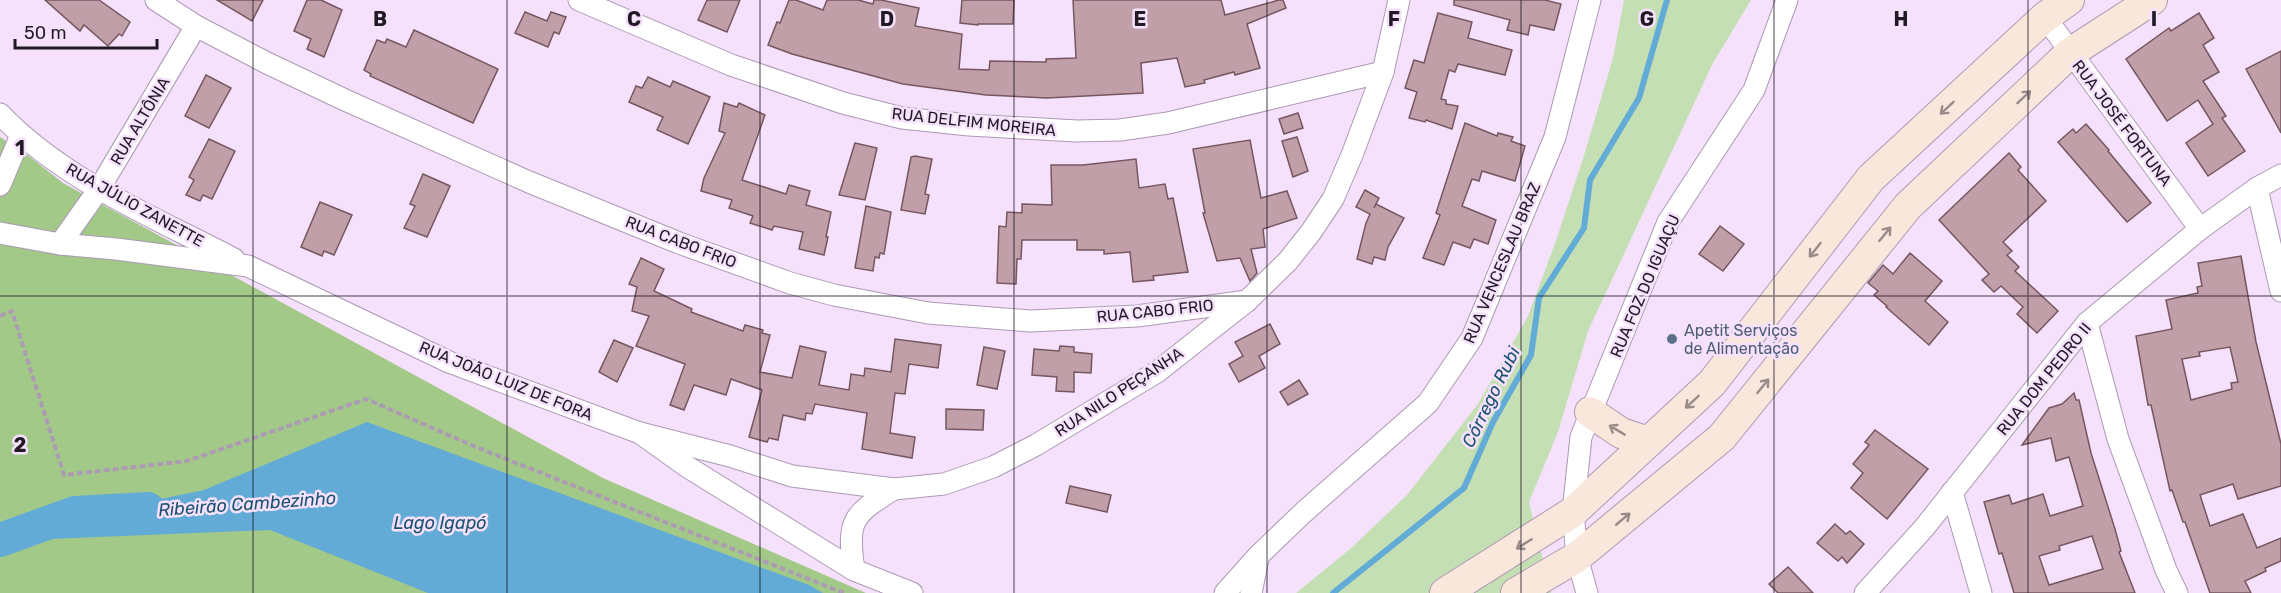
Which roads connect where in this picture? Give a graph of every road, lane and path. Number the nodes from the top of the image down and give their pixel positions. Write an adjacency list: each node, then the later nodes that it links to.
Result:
1 (156, 0): 9 (street, RUA CABO FRIO)
2 (579, 0): 11 (street, RUA DELFIM MOREIRA)
3 (1399, 0): 11 (street, RUA NILO PEÇANHA)
4 (1590, 0): 32 (street, RUA VENCESLAU BRAZ)
5 (1787, 0): 26 (street, RUA FOZ DO IGUAÇU)
6 (2069, 0): 8 (main road)
7 (2152, 0): 10 (main road)
8 (2045, 17): 10 (street, RUA JOSÉ FORTUNA); 28 (main road, one-way to 28)
9 (196, 26): 17 (street, RUA ALTÔNIA); 23 (street, RUA CABO FRIO)
10 (2070, 53): 18 (street, RUA JOSÉ FORTUNA); 33 (main road, one-way to 10)
11 (1383, 72): 23 (street, RUA NILO PEÇANHA)
12 (0, 114): 13 (street, RUA JÚLIO ZANETTE)
13 (21, 135): 15 (street); 17 (street, RUA JÚLIO ZANETTE)
14 (2281, 175): 16 (street, RUA DOM PEDRO II)
15 (0, 185)
16 (2258, 188): 18 (street, RUA DOM PEDRO II); 22 (street)
17 (99, 189): 20 (street, RUA ALTÔNIA); 21 (street, RUA JÚLIO ZANETTE)
18 (2200, 229): 25 (street, RUA DOM PEDRO II)
19 (0, 233): 20 (street, RUA JOÃO LUIZ DE FORA)
20 (60, 244): 21 (street, RUA JOÃO LUIZ DE FORA)
21 (248, 266): 27 (street, RUA JOÃO LUIZ DE FORA)
22 (2281, 291)
23 (1247, 301): 29 (street, RUA NILO PEÇANHA)
24 (0, 316): 35 (path)
25 (2087, 323): 30 (street, RUA DOM PEDRO II); 44 (street)
26 (1590, 412): 28 (main road, one-way to 26); 31 (street, RUA FOZ DO IGUAÇU)
27 (640, 433): 29 (street); 34 (street, RUA JOÃO LUIZ DE FORA)
28 (1648, 442): 31 (main road)
29 (894, 489): 34 (street)
30 (1952, 492): 42 (street, RUA DOM PEDRO II); 43 (street)
31 (1573, 512): 33 (street, RUA FOZ DO IGUAÇU); 39 (main road, one-way to 39)
32 (1259, 555): 37 (street, RUA VENCESLAU BRAZ); 38 (street)
33 (1577, 557): 40 (main road); 41 (street, RUA FOZ DO IGUAÇU)
34 (854, 570): 36 (street, RUA JOÃO LUIZ DE FORA)
35 (844, 593)
36 (912, 593)
37 (1225, 593)
38 (1251, 593)
39 (1445, 593)
40 (1516, 593)
41 (1587, 593)
42 (1865, 593)
43 (1981, 593)
44 (2177, 593)

